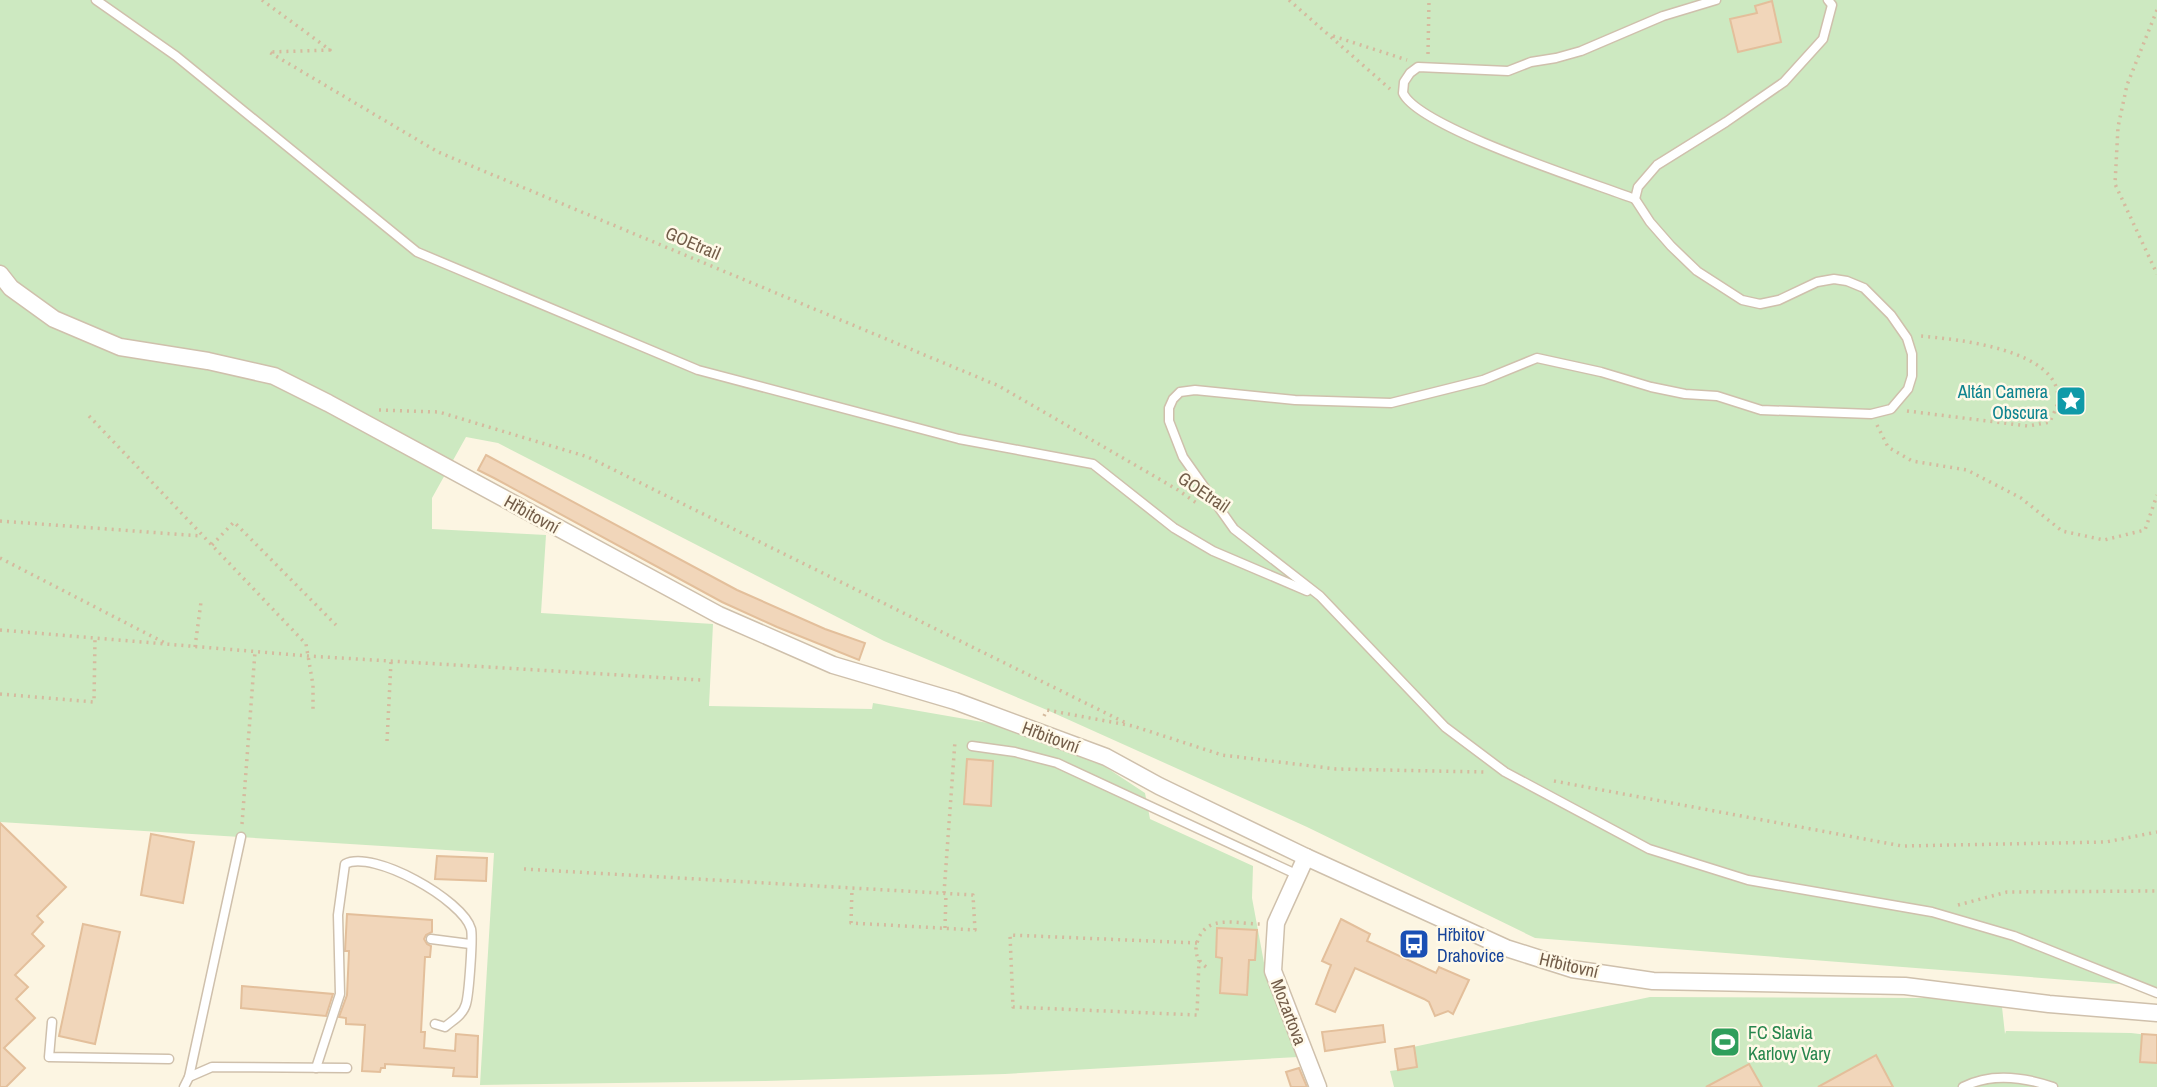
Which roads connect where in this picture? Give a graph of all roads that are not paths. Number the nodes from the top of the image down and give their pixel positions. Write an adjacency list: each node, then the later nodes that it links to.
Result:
1 (96, 0): 6 (lane)
2 (1716, 0): 4 (lane)
3 (1828, 0): 4 (lane)
4 (1635, 199): 6 (lane)
5 (0, 274): 9 (street, Hřbitovní)
6 (1320, 596): 13 (lane)
7 (972, 746): 10 (lane)
8 (242, 837): 20 (lane)
9 (1306, 857): 10 (street, Mozartova); 14 (street, Hřbitovní)
10 (1298, 875): 22 (street, Mozartova)
11 (431, 939): 12 (lane)
12 (470, 944): 16 (lane); 18 (lane)
13 (2157, 993)
14 (2157, 1013)
15 (52, 1022): 17 (lane)
16 (435, 1024)
17 (169, 1059)
18 (316, 1068): 19 (lane); 20 (lane)
19 (347, 1068)
20 (189, 1077): 21 (lane)
21 (184, 1087)
22 (1318, 1087)
23 (1964, 1087): 24 (lane)
24 (2053, 1087)

